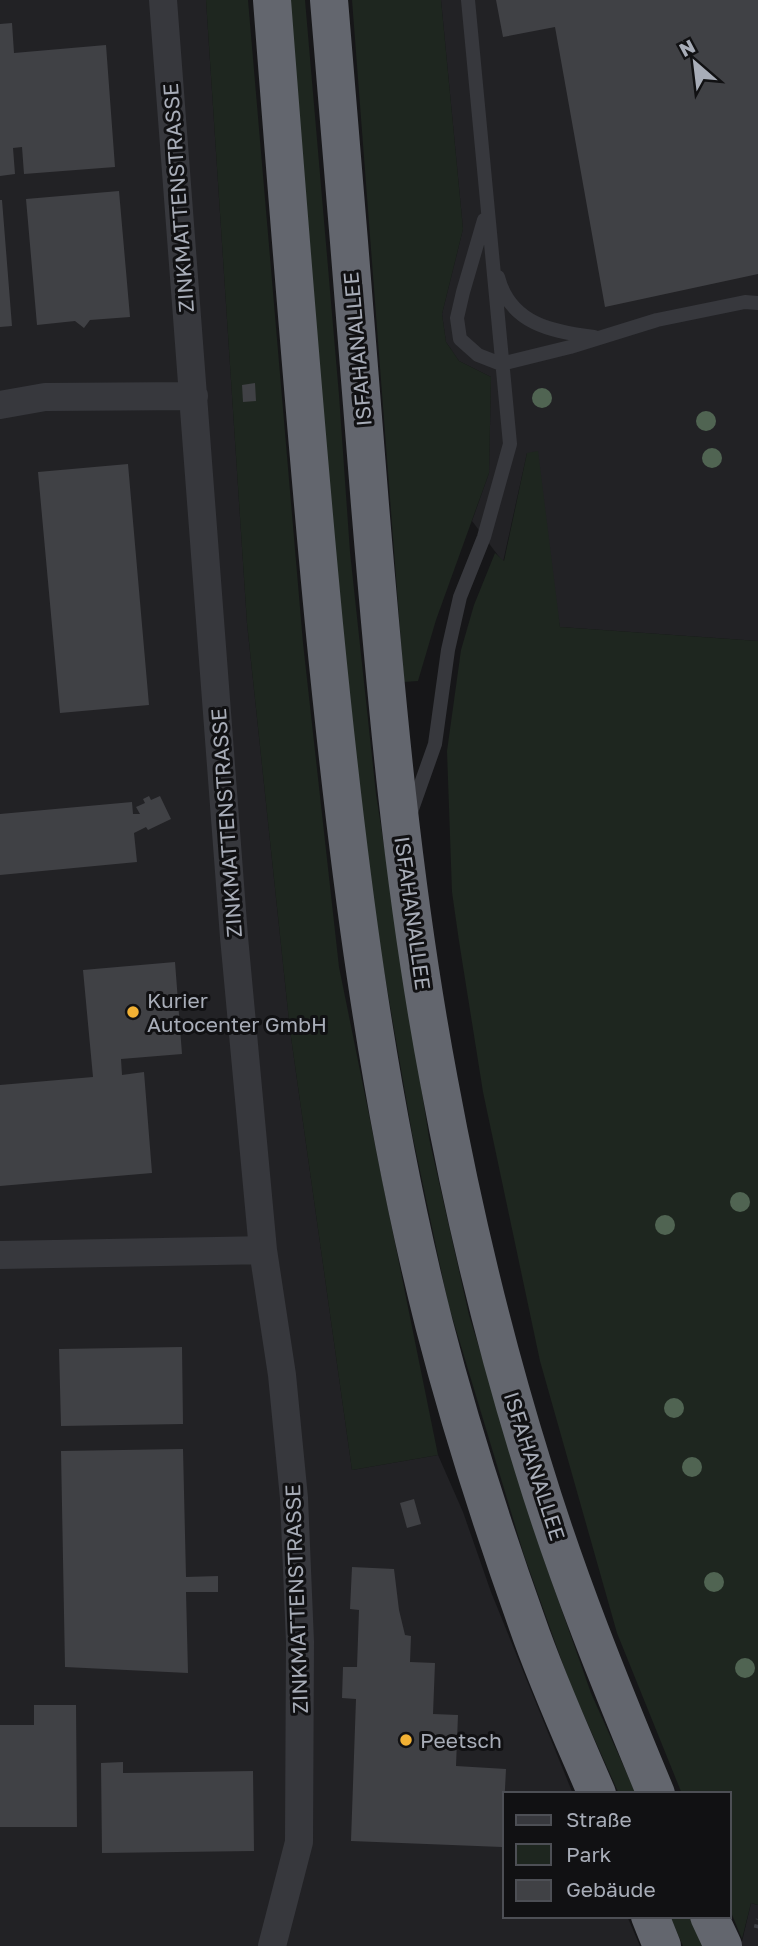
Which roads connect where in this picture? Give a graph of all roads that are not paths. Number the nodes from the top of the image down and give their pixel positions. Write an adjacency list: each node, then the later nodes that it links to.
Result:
1 (163, 0): 10 (street, ZINKMATTENSTRASSE)
2 (272, 0): 15 (highway)
3 (329, 0): 12 (highway, ISFAHANALLEE)
4 (468, 0): 5 (lane)
5 (486, 212): 6 (lane); 9 (lane)
6 (489, 238): 8 (lane); 9 (lane)
7 (758, 303): 8 (lane)
8 (599, 338): 9 (lane)
9 (501, 363): 12 (lane)
10 (194, 396): 11 (street); 13 (street, ZINKMATTENSTRASSE)
11 (0, 405)
12 (402, 837): 16 (highway, ISFAHANALLEE)
13 (263, 1250): 14 (street); 19 (street, ZINKMATTENSTRASSE)
14 (0, 1255)
15 (596, 1792)
16 (655, 1792)
17 (651, 1918): 20 (highway)
18 (710, 1918): 21 (highway)
19 (272, 1946)
20 (662, 1946)
21 (723, 1946)

